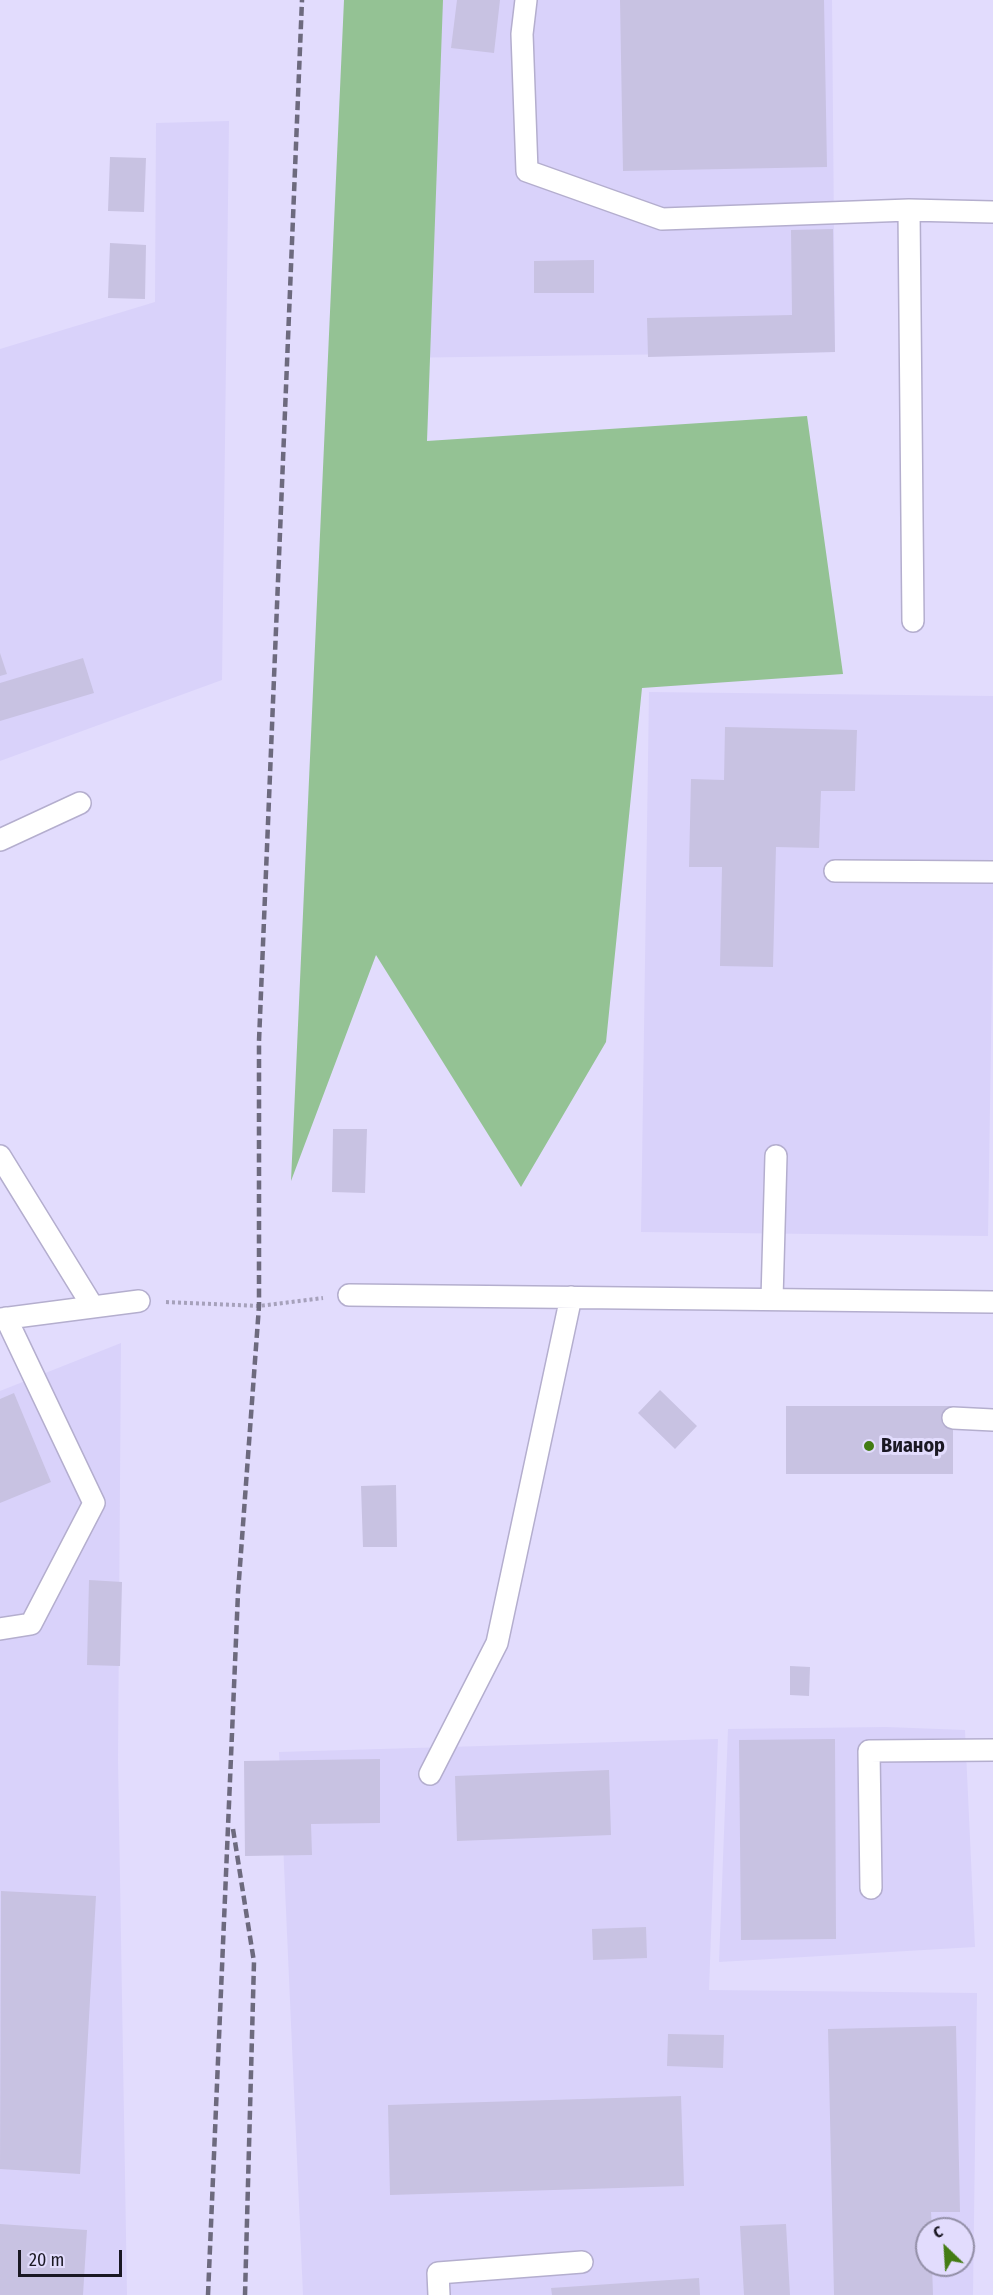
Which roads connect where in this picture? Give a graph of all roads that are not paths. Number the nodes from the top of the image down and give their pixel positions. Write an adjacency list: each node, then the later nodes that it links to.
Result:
1 (526, 0): 2 (lane)
2 (909, 210): 3 (lane); 4 (lane)
3 (993, 212)
4 (913, 621)
5 (80, 803): 6 (lane)
6 (0, 840)
7 (835, 871): 8 (lane)
8 (993, 872)
9 (0, 1156): 16 (lane)
10 (776, 1156): 13 (lane)
11 (349, 1295): 12 (lane)
12 (571, 1297): 13 (lane); 22 (lane)
13 (772, 1299): 15 (lane)
14 (139, 1301): 16 (lane)
15 (993, 1302)
16 (93, 1307): 17 (lane)
17 (3, 1318): 20 (lane)
18 (953, 1418): 19 (lane)
19 (993, 1420)
20 (0, 1629)
21 (993, 1750): 23 (lane)
22 (430, 1774)
23 (871, 1888)
24 (582, 2262): 25 (lane)
25 (439, 2295)

